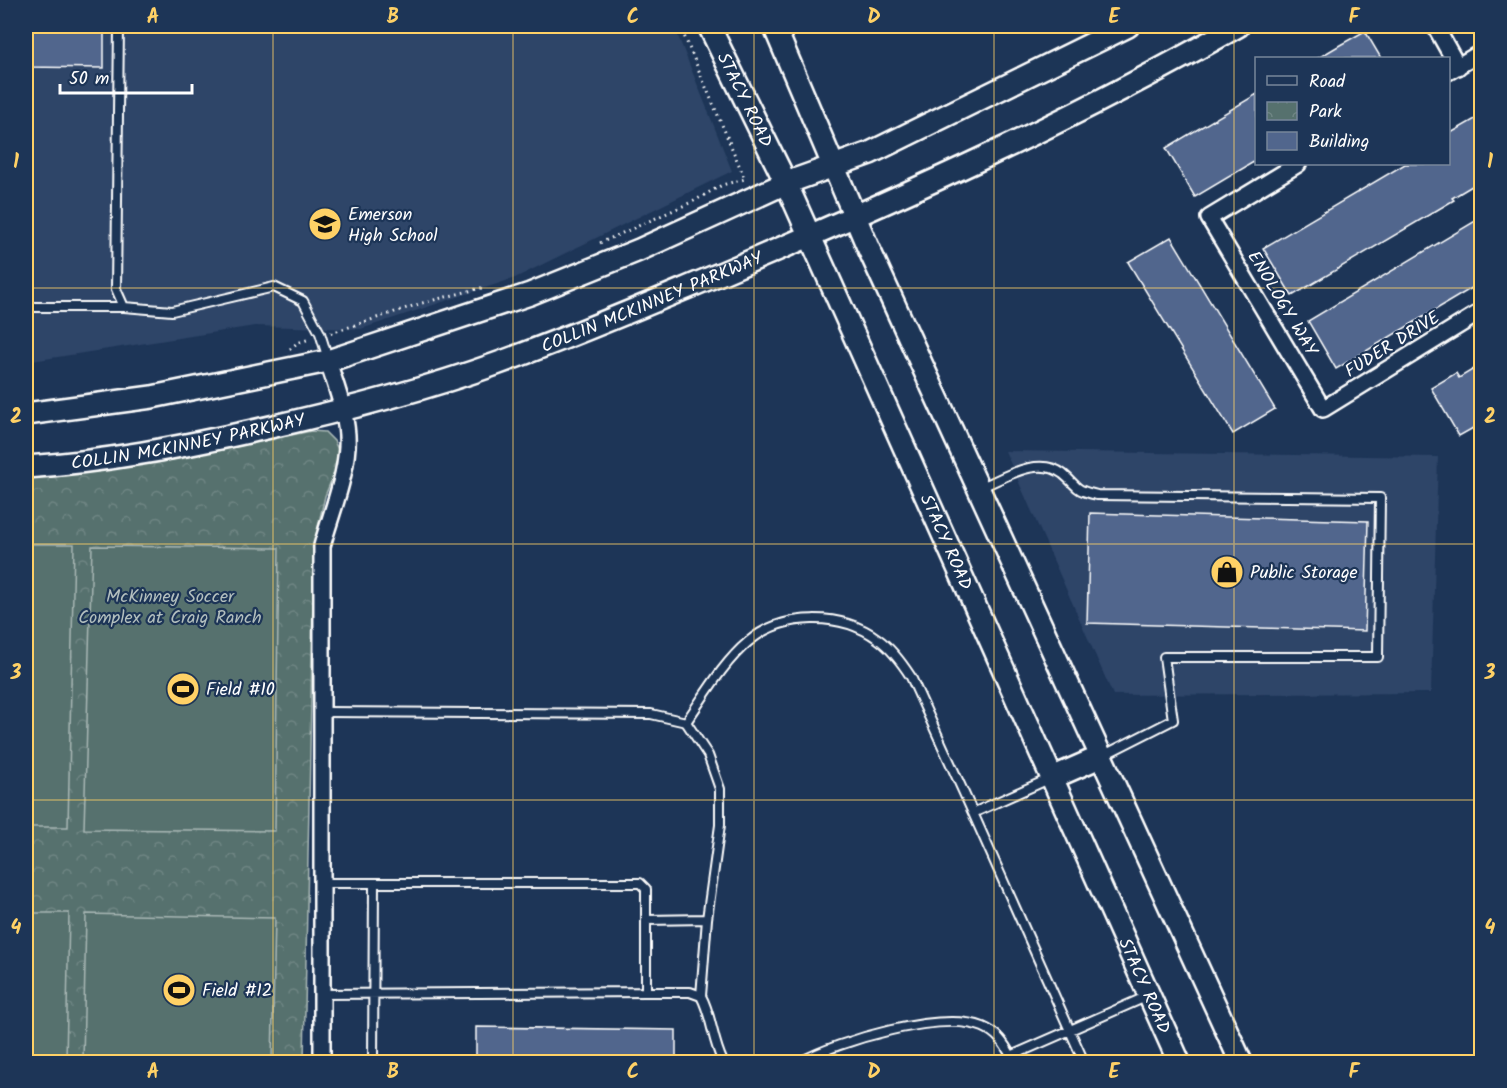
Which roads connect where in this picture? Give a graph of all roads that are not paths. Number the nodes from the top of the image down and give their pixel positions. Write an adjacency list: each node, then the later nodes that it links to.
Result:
1 (119, 26): 16 (lane)
2 (709, 26): 12 (street, STACY ROAD)
3 (774, 26): 10 (street)
4 (1128, 26): 10 (street)
5 (1238, 26): 13 (street, COLLIN MCKINNEY PARKWAY)
6 (1435, 26): 8 (street)
7 (1482, 52): 9 (street)
8 (1448, 57)
9 (1453, 69)
10 (834, 165): 12 (street); 13 (street)
11 (1296, 165): 19 (street, ENOLOGY WAY)
12 (786, 183): 14 (street, STACY ROAD); 18 (street)
13 (855, 218): 14 (street, COLLIN MCKINNEY PARKWAY); 23 (street)
14 (810, 236): 20 (street, COLLIN MCKINNEY PARKWAY); 27 (street, STACY ROAD)
15 (26, 307): 16 (lane)
16 (124, 307): 18 (lane)
17 (1482, 311): 19 (street, FUDER DRIVE)
18 (328, 361): 20 (street); 21 (street)
19 (1323, 409)
20 (343, 411): 22 (street, COLLIN MCKINNEY PARKWAY); 24 (street)
21 (26, 414)
22 (26, 467)
23 (978, 489): 26 (street); 26 (lane)
24 (324, 712): 25 (lane); 29 (street)
25 (686, 722): 28 (lane); 31 (lane)
26 (1100, 757): 27 (street); 46 (street)
27 (1052, 778): 28 (lane); 36 (street, STACY ROAD)
28 (973, 813): 38 (lane)
29 (323, 883): 30 (lane); 34 (street)
30 (374, 883): 32 (lane); 35 (lane)
31 (707, 919): 32 (lane); 37 (lane)
32 (646, 920): 33 (lane)
33 (646, 992): 35 (lane); 37 (lane)
34 (322, 994): 35 (lane); 40 (street)
35 (374, 994): 41 (lane)
36 (1149, 995): 38 (lane); 45 (street, STACY ROAD)
37 (701, 996): 42 (lane)
38 (1070, 1031): 39 (lane); 44 (lane)
39 (1011, 1059): 43 (lane)
40 (322, 1062)
41 (373, 1062)
42 (723, 1062)
43 (800, 1062)
44 (1084, 1062)
45 (1179, 1062)
46 (1241, 1062)

